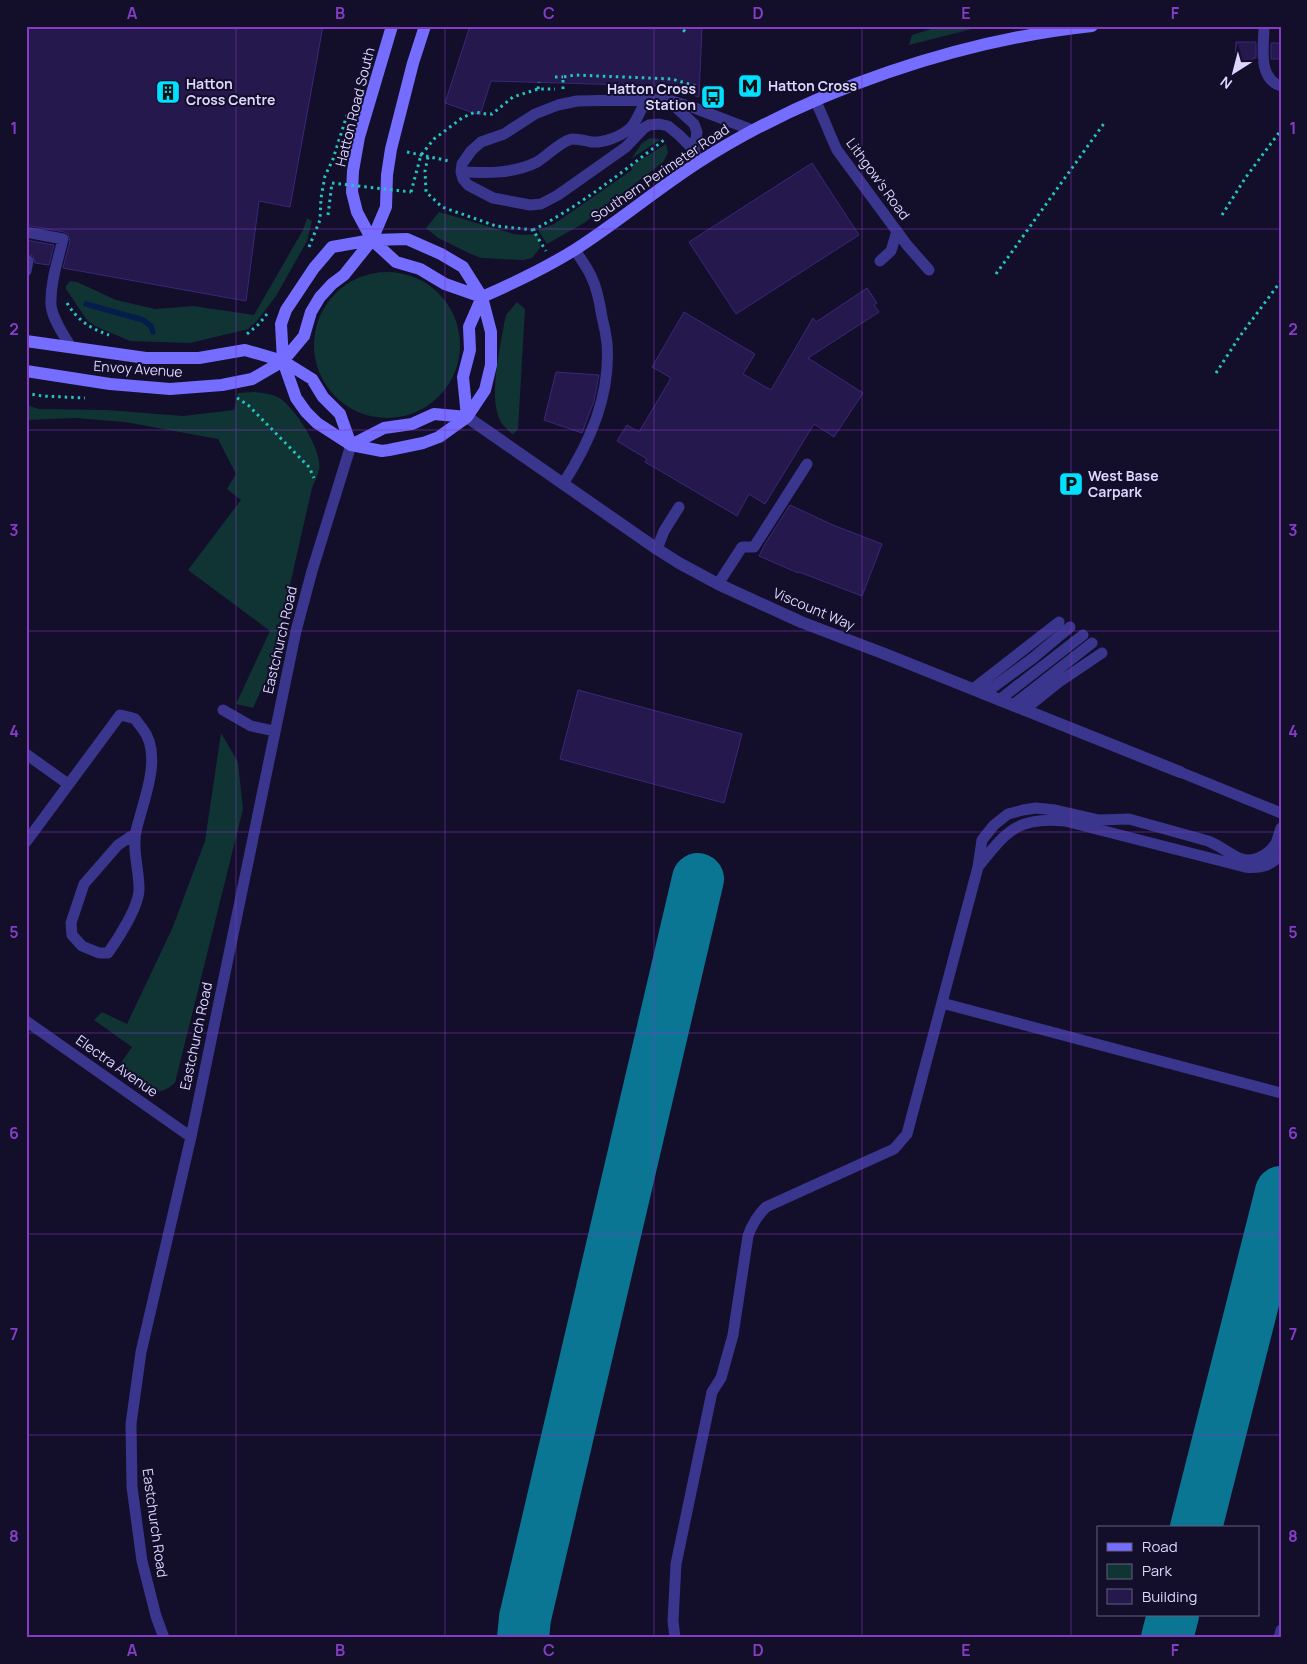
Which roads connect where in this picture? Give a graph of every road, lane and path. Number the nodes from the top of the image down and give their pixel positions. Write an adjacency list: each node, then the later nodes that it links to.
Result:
1 (392, 26): 28 (street, Hatton Road South)
2 (425, 26): 28 (street)
3 (678, 26): 6 (path)
4 (1092, 26): 14 (street, Southern Perimeter Road)
5 (1264, 26): 10 (lane)
6 (687, 33)
7 (555, 77): 8 (path)
8 (563, 78)
9 (539, 82): 11 (path)
10 (1281, 86)
11 (538, 89)
12 (650, 99): 13 (lane); 22 (lane); 22 (lane)
13 (665, 99): 17 (lane); 20 (lane)
14 (815, 100): 17 (street, Southern Perimeter Road); 26 (lane, Lithgow's Road)
15 (350, 106): 29 (path)
16 (1105, 122): 34 (path)
17 (752, 130): 20 (street, Southern Perimeter Road)
18 (1281, 130): 24 (path)
19 (675, 132): 20 (lane); 22 (lane); 25 (path)
20 (696, 156): 30 (street, Southern Perimeter Road)
21 (428, 157): 22 (path); 23 (path, bridge); 25 (path)
22 (462, 168)
23 (328, 215)
24 (1222, 215)
25 (532, 230): 32 (path)
26 (897, 231): 31 (lane); 33 (lane, Lithgow's Road)
27 (26, 232): 42 (lane)
28 (372, 240): 36 (street, Hatton Road South); 36 (street); 43 (street); 43 (street)
29 (308, 249)
30 (575, 250): 32 (street, Southern Perimeter Road); 53 (lane)
31 (880, 261)
32 (553, 262): 36 (street, Southern Perimeter Road)
33 (929, 270)
34 (996, 274)
35 (1281, 281): 45 (path)
36 (482, 297): 49 (street); 49 (street)
37 (65, 299): 40 (path)
38 (268, 312): 39 (path)
39 (241, 337)
40 (115, 338)
41 (26, 341): 42 (street, Envoy Avenue)
42 (72, 347): 43 (street, Envoy Avenue)
43 (283, 361): 44 (street, Envoy Avenue); 50 (street); 50 (street)
44 (26, 370)
45 (1216, 373)
46 (26, 393): 47 (path)
47 (88, 398)
48 (248, 405): 52 (path)
49 (467, 417): 50 (street); 50 (street); 53 (street, Viscount Way)
50 (351, 445): 64 (lane, Eastchurch Road)
51 (807, 464): 56 (lane)
52 (314, 478)
53 (563, 484): 55 (street, Viscount Way)
54 (679, 507): 55 (lane)
55 (657, 550): 56 (street, Viscount Way)
56 (718, 584): 60 (street, Viscount Way)
57 (1059, 622): 60 (lane)
58 (1070, 627): 60 (lane)
59 (1102, 653): 62 (lane)
60 (979, 691): 61 (street, Viscount Way)
61 (999, 700): 62 (street, Viscount Way); 62 (lane)
62 (1019, 707): 66 (street, Viscount Way)
63 (223, 710): 64 (lane)
64 (274, 731): 77 (lane, Eastchurch Road)
65 (26, 754): 67 (lane)
66 (1180, 772): 68 (lane)
67 (68, 784): 70 (lane); 71 (lane)
68 (1281, 813)
69 (1281, 828): 73 (lane)
70 (136, 833): 70 (lane)
71 (26, 842)
72 (1281, 854): 73 (lane)
73 (978, 867): 74 (lane)
74 (942, 1003): 76 (lane); 80 (lane)
75 (26, 1020): 77 (lane, Electra Avenue)
76 (1281, 1093)
77 (191, 1136): 79 (lane, Eastchurch Road)
78 (1281, 1630): 81 (lane)
79 (164, 1638)
80 (675, 1638)
81 (1279, 1638)

